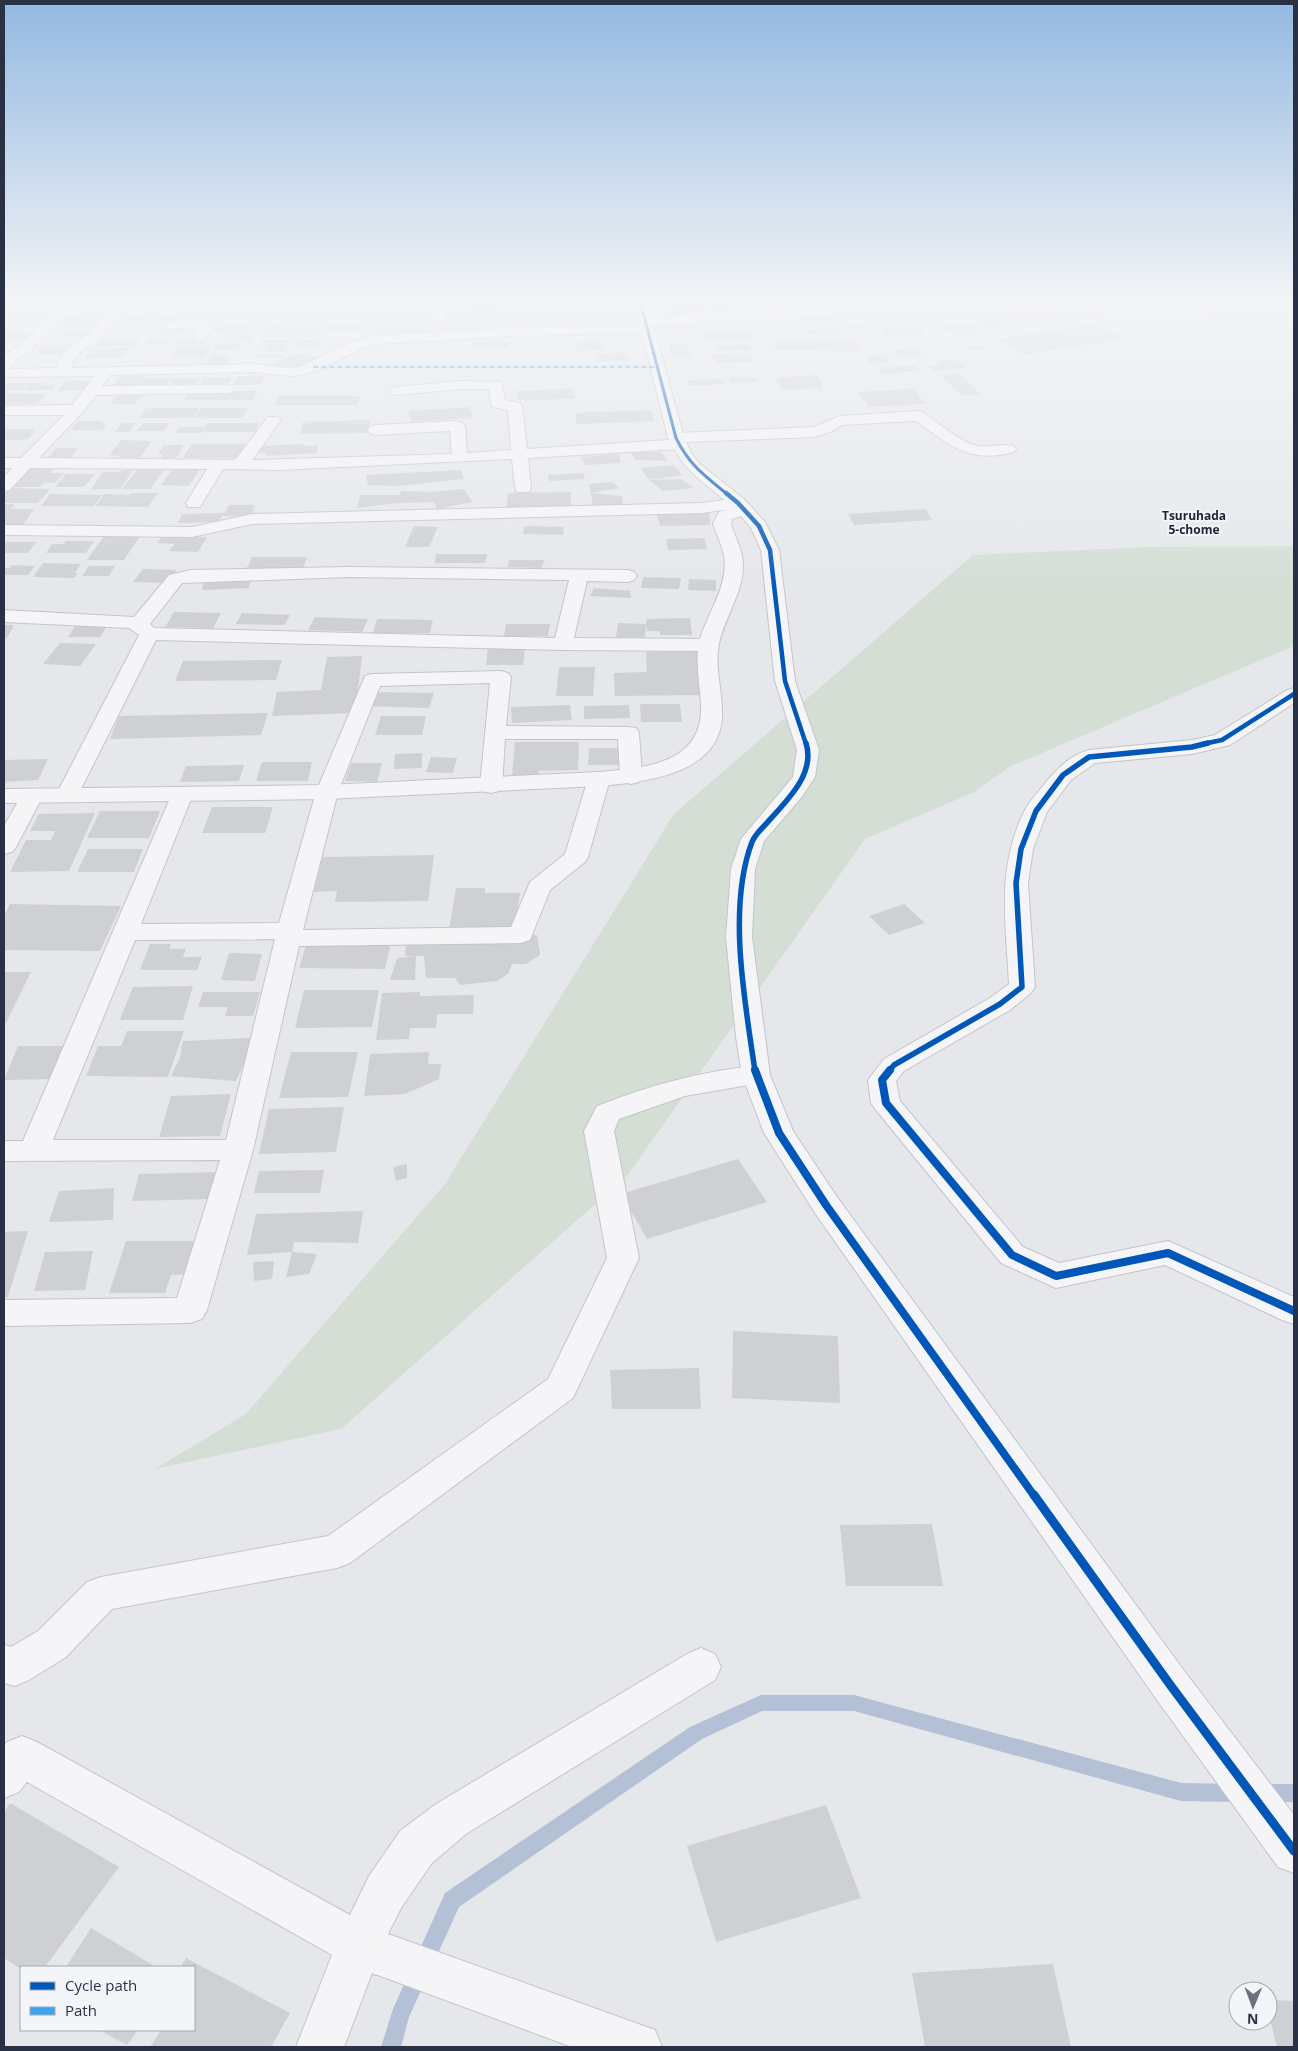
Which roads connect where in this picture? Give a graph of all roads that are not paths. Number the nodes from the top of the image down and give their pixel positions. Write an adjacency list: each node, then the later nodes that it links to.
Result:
1 (88, 397): 5 (street)
2 (497, 397): 10 (street)
3 (665, 397): 8 (street)
4 (4, 410): 5 (street)
5 (77, 410): 12 (street)
6 (273, 420): 15 (street)
7 (375, 430): 11 (street)
8 (677, 441): 9 (street); 10 (street); 19 (street)
9 (1008, 449)
10 (519, 455): 11 (street); 17 (street)
11 (460, 458): 15 (street)
12 (25, 463): 13 (street); 14 (street); 16 (street)
13 (4, 464)
14 (217, 466): 15 (street); 18 (street)
15 (239, 466)
16 (4, 486)
17 (523, 488)
18 (194, 503)
19 (741, 506): 20 (street); 26 (street); 40 (street)
20 (4, 530)
21 (580, 575): 22 (street); 24 (street); 25 (street)
22 (628, 576)
23 (4, 616): 24 (street)
24 (144, 629): 25 (street); 34 (street)
25 (563, 644): 26 (street)
26 (708, 645): 29 (street)
27 (1294, 694): 44 (street)
28 (495, 732): 29 (street); 31 (street); 32 (street)
29 (631, 776): 30 (street)
30 (599, 780): 31 (street); 39 (street)
31 (491, 786): 32 (street)
32 (327, 792): 33 (street); 39 (street)
33 (182, 794): 34 (street); 38 (street)
34 (67, 795): 36 (street)
35 (4, 796): 36 (street)
36 (32, 796): 37 (street)
37 (4, 847)
38 (125, 932): 39 (street); 41 (street)
39 (289, 935): 42 (street)
40 (756, 1075): 46 (street); 49 (street)
41 (34, 1150): 42 (street); 43 (street)
42 (238, 1150): 45 (street)
43 (4, 1151)
44 (1294, 1311)
45 (4, 1313)
46 (4, 1664)
47 (701, 1667): 50 (street)
48 (4, 1778): 50 (street)
49 (1294, 1851)
50 (375, 1952): 51 (street); 52 (street)
51 (320, 2047)
52 (638, 2047)

